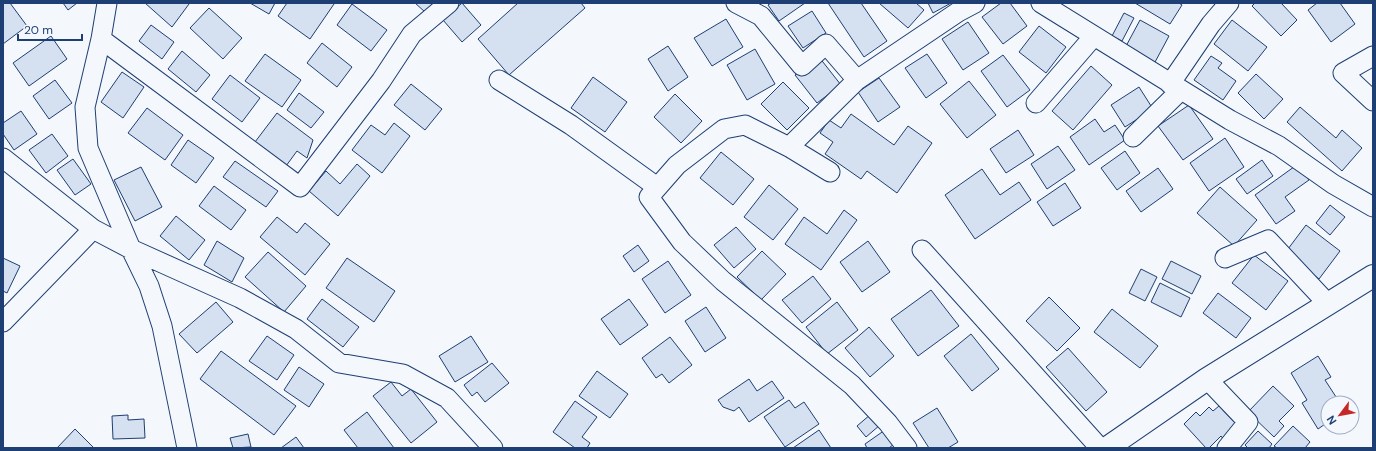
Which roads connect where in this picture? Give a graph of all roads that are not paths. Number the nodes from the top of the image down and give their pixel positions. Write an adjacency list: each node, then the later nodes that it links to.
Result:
1 (107, 3): 8 (street)
2 (449, 3): 8 (street)
3 (736, 3): 11 (street)
4 (975, 3): 11 (street)
5 (1041, 3): 7 (street)
6 (1229, 3): 12 (street)
7 (1094, 36): 12 (street); 14 (street)
8 (101, 39): 22 (street)
9 (1373, 56): 13 (street)
10 (499, 80): 19 (street)
11 (857, 80): 16 (street)
12 (1175, 87): 15 (street); 20 (street)
13 (1373, 101)
14 (1036, 103)
15 (1133, 137)
16 (789, 147): 18 (street); 19 (street)
17 (3, 158): 21 (street)
18 (830, 172)
19 (657, 188): 31 (street)
20 (1373, 207)
21 (93, 229): 22 (street); 27 (street)
22 (130, 249): 29 (street); 30 (street)
23 (922, 250): 32 (street)
24 (1225, 258): 26 (street)
25 (1373, 276): 26 (street)
26 (1328, 304): 28 (street)
27 (3, 322)
28 (1207, 378): 33 (street); 34 (street)
29 (187, 448)
30 (493, 448)
31 (907, 448)
32 (1100, 448)
33 (1108, 448)
34 (1227, 448)

